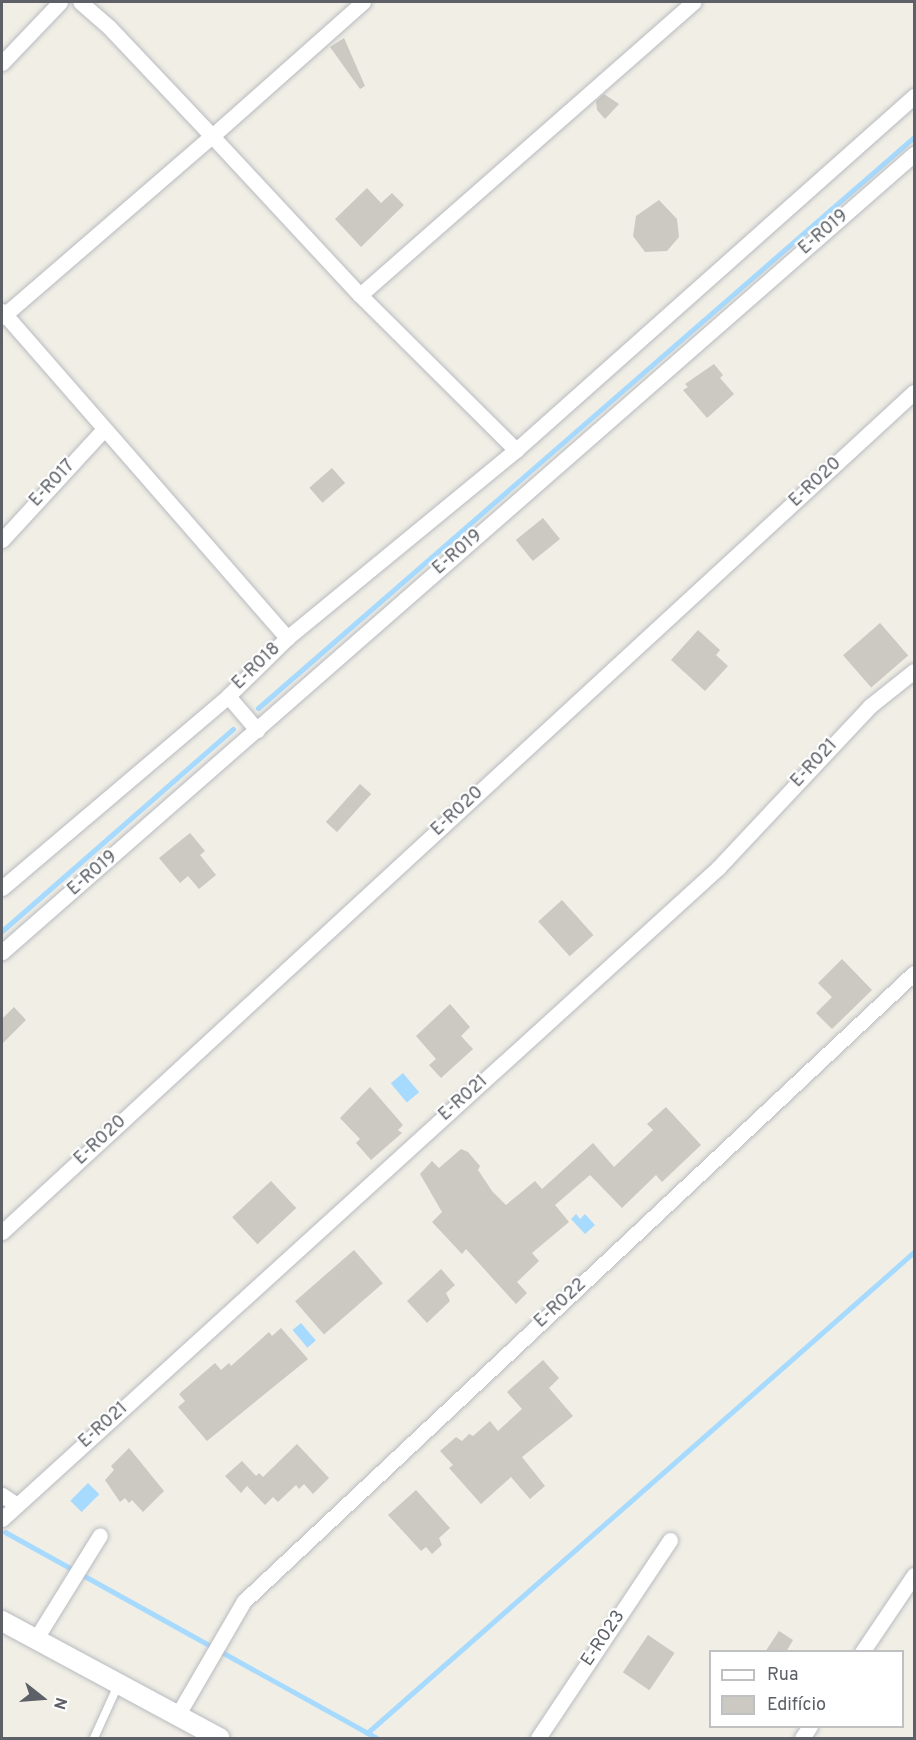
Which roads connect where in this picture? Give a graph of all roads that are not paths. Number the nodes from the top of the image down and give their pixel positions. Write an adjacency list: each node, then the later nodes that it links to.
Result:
1 (60, 2): 5 (street)
2 (80, 2): 7 (street)
3 (363, 2): 7 (street)
4 (694, 2): 9 (street)
5 (2, 63)
6 (915, 96): 13 (street, E-R018)
7 (212, 136): 9 (street); 10 (street)
8 (915, 154): 18 (street, E-R019)
9 (360, 295): 13 (street)
10 (3, 314): 12 (street)
11 (915, 392): 22 (street, E-R020)
12 (104, 429): 14 (street, E-R017); 15 (street)
13 (516, 450): 15 (street, E-R018)
14 (2, 540)
15 (287, 638): 17 (street, E-R018)
16 (915, 671): 24 (street, E-R021)
17 (228, 696): 18 (street); 19 (street, E-R018)
18 (257, 730): 20 (street, E-R019)
19 (2, 888)
20 (2, 952)
21 (915, 973): 33 (street, E-R022)
22 (2, 1232)
23 (2, 1495): 24 (street)
24 (17, 1505): 25 (street, E-R021)
25 (2, 1519)
26 (100, 1535): 30 (street)
27 (670, 1540): 36 (street, E-R023)
28 (915, 1575): 31 (street)
29 (2, 1621): 30 (street)
30 (35, 1640): 32 (street)
31 (863, 1650)
32 (118, 1685): 33 (street); 34 (lane)
33 (177, 1716): 35 (street)
34 (94, 1738)
35 (219, 1738)
36 (538, 1738)

